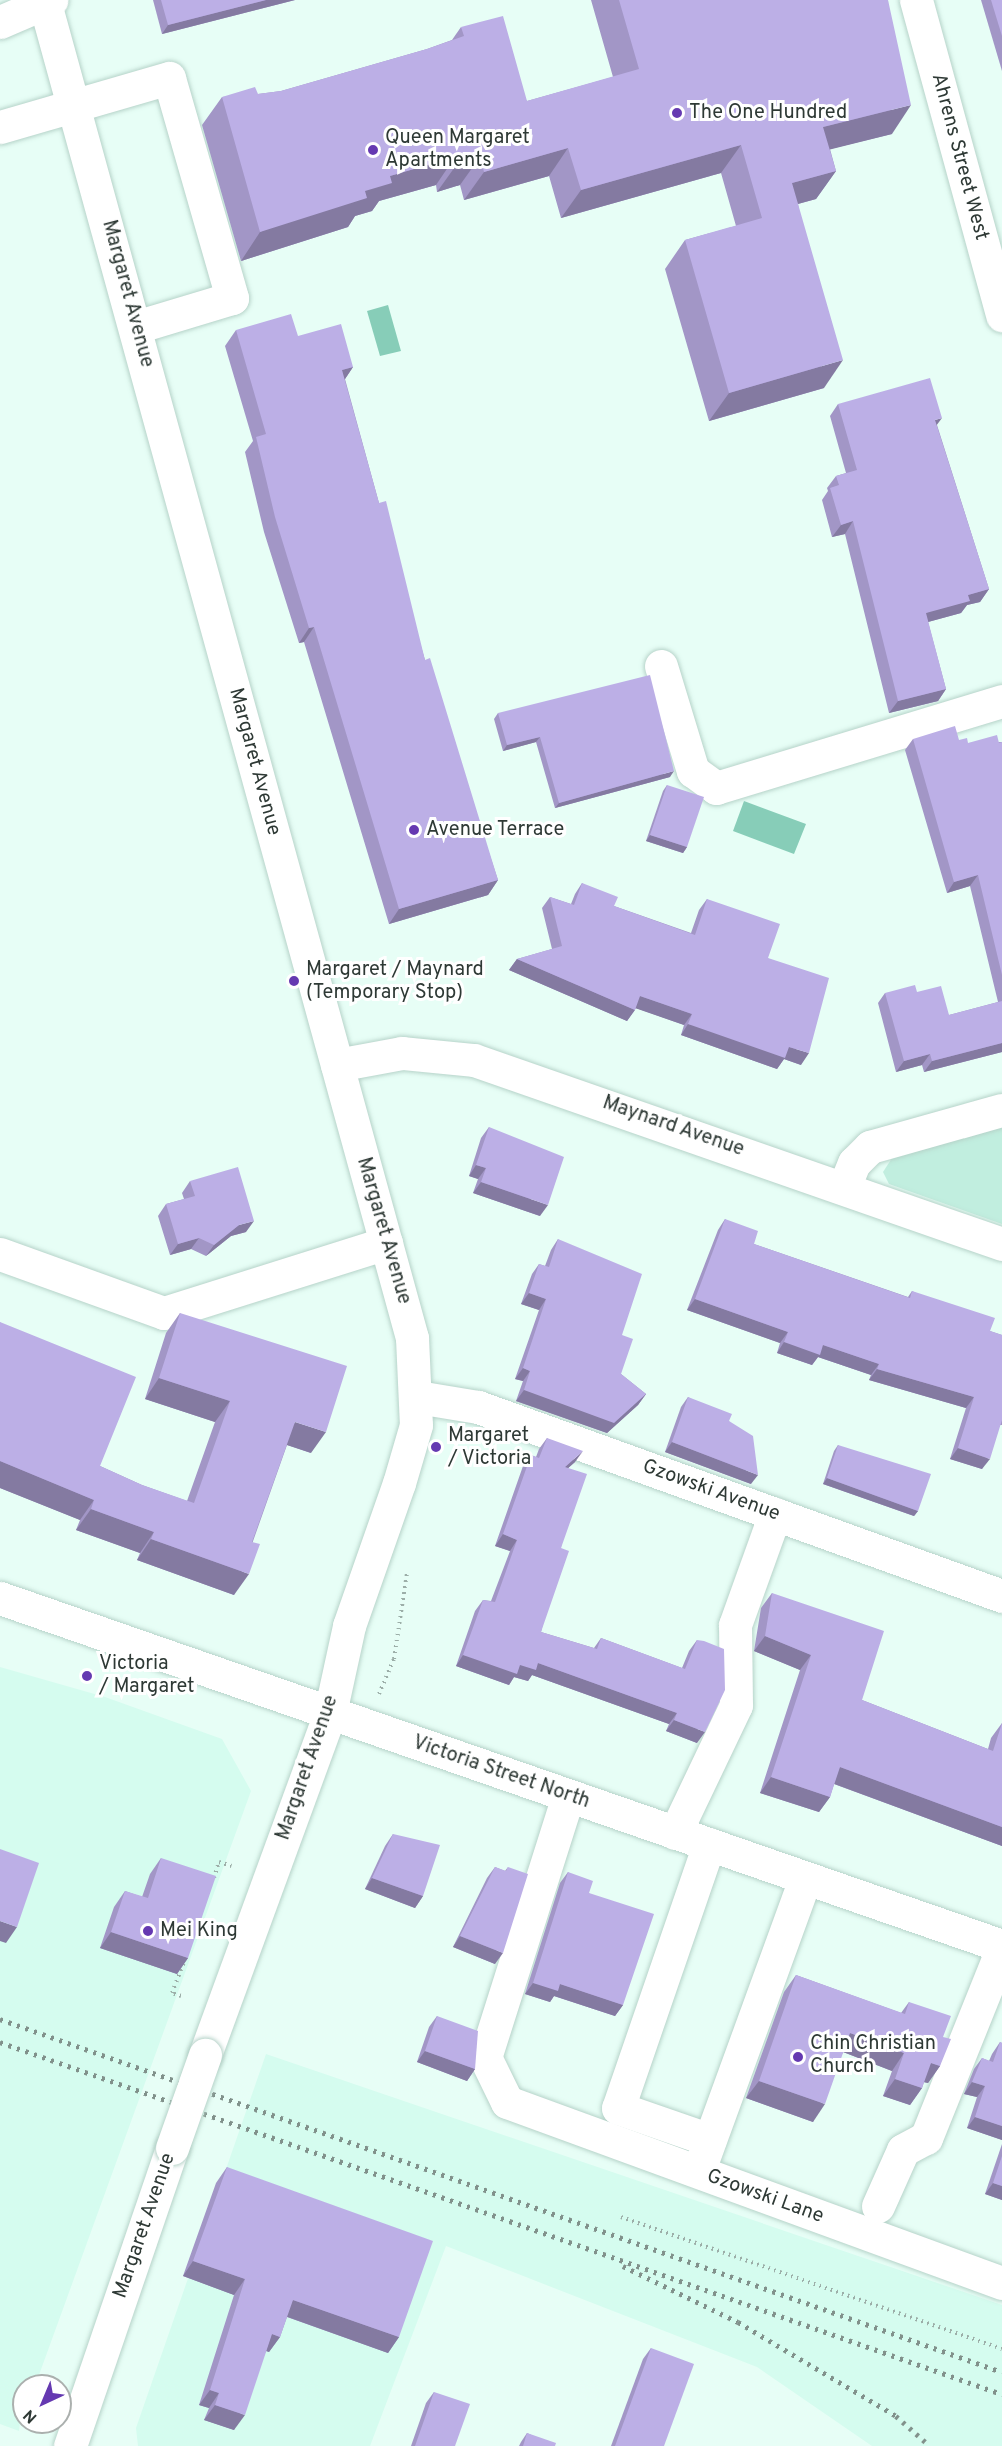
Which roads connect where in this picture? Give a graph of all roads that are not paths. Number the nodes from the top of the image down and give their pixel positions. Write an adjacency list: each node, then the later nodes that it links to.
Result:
1 (916, 0): 6 (street, Ahrens Street West)
2 (47, 1): 3 (street); 4 (street, Margaret Avenue)
3 (0, 22)
4 (76, 108): 5 (street); 7 (street, Margaret Avenue); 7 (street)
5 (0, 127)
6 (1002, 315)
7 (136, 327): 10 (street, Margaret Avenue)
8 (661, 666): 9 (street)
9 (1002, 701)
10 (337, 1065): 12 (street, Maynard Avenue); 13 (street, Margaret Avenue)
11 (1002, 1110): 12 (street)
12 (845, 1185): 14 (street, Maynard Avenue)
13 (386, 1243): 15 (street); 16 (street, Margaret Avenue)
14 (1002, 1244)
15 (0, 1254)
16 (417, 1397): 17 (street, Gzowski Avenue); 20 (street, Margaret Avenue)
17 (775, 1514): 18 (street, Gzowski Avenue); 22 (street)
18 (1002, 1596)
19 (0, 1598): 20 (street, Victoria Street North)
20 (330, 1713): 21 (street, Victoria Street North); 31 (street, Margaret Avenue, bridge)
21 (568, 1796): 22 (street, Victoria Street North); 28 (street, Gzowski Lane)
22 (675, 1833): 23 (street, Victoria Street North)
23 (709, 1844): 24 (street, Victoria Street North); 27 (street)
24 (805, 1878): 25 (street, Victoria Street North); 27 (street)
25 (1002, 1948): 26 (street)
26 (990, 2012): 29 (street)
27 (710, 2140): 28 (street)
28 (698, 2172): 30 (street, Gzowski Lane)
29 (878, 2206)
30 (1002, 2283)
31 (70, 2446)

